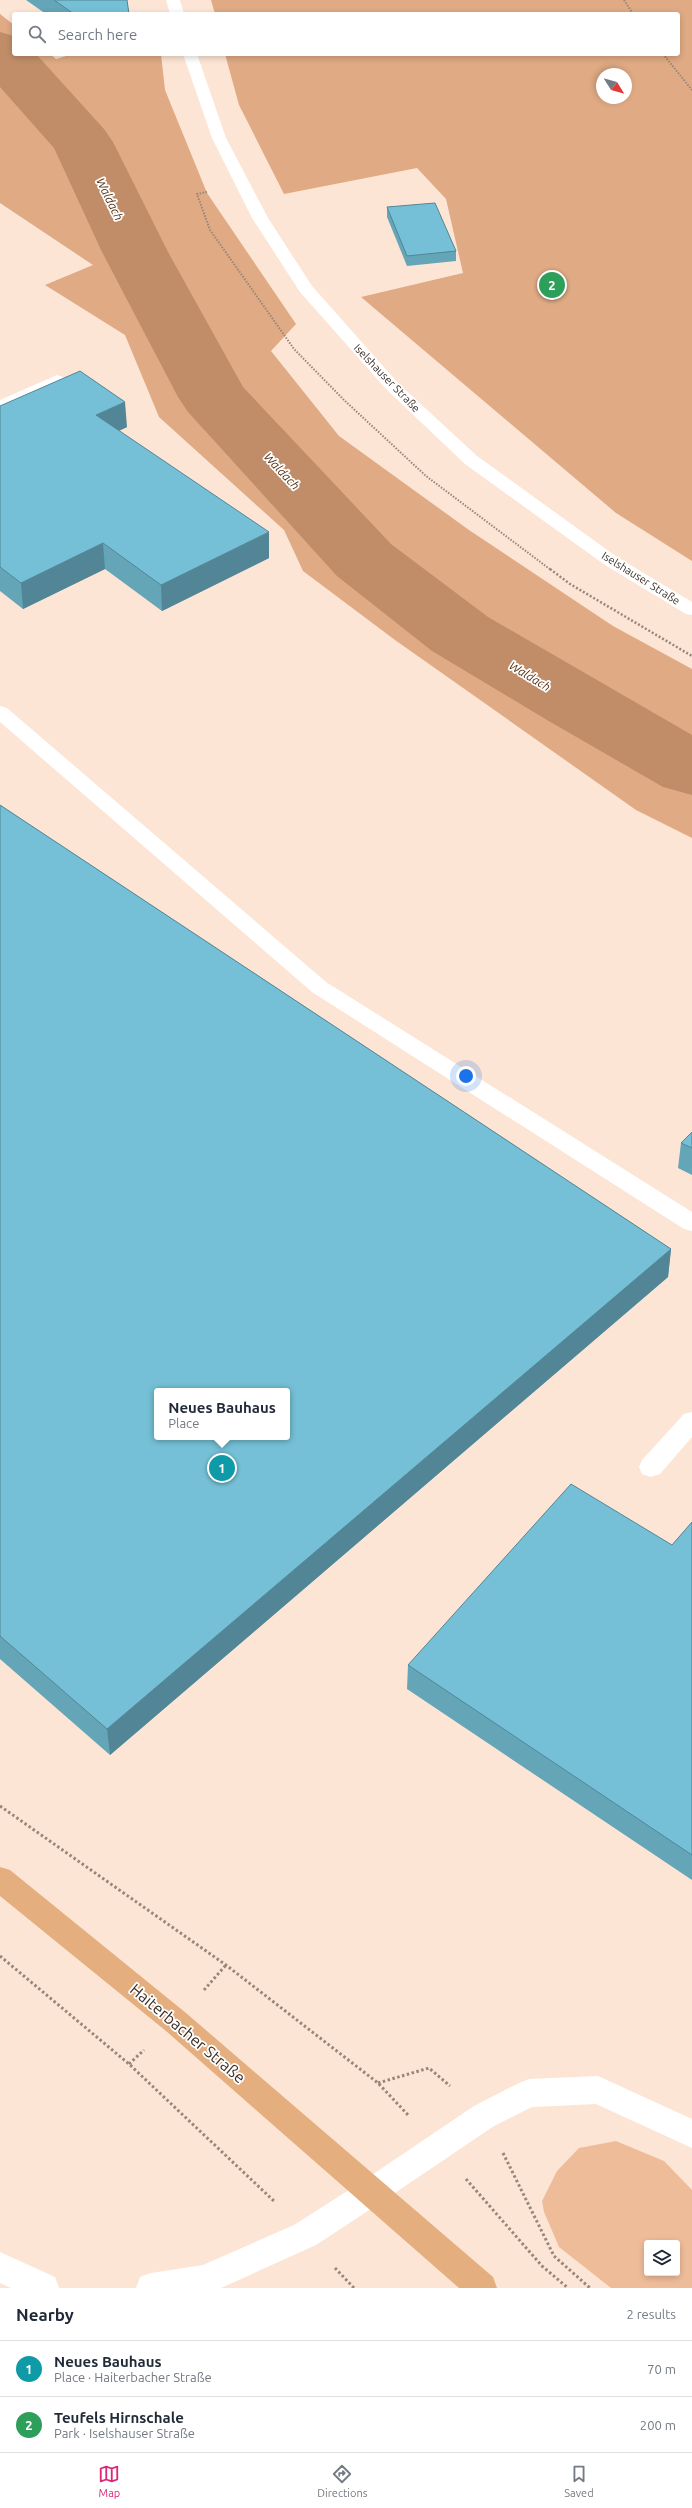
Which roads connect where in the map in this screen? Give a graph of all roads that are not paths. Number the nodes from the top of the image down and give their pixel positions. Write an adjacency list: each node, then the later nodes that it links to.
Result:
1 (173, 0): 2 (street)
2 (176, 12)
3 (191, 56): 6 (street, Iselshauser Straße)
4 (57, 380): 5 (street)
5 (0, 406)
6 (692, 610)
7 (0, 712): 8 (street)
8 (692, 1223)
9 (692, 1421): 10 (street)
10 (651, 1467)
11 (0, 1879): 13 (main road, Haiterbacher Straße)
12 (692, 2134): 13 (street)
13 (373, 2191): 16 (street); 17 (main road, Haiterbacher Straße)
14 (0, 2267): 15 (street)
15 (44, 2288)
16 (151, 2288)
17 (482, 2288)

